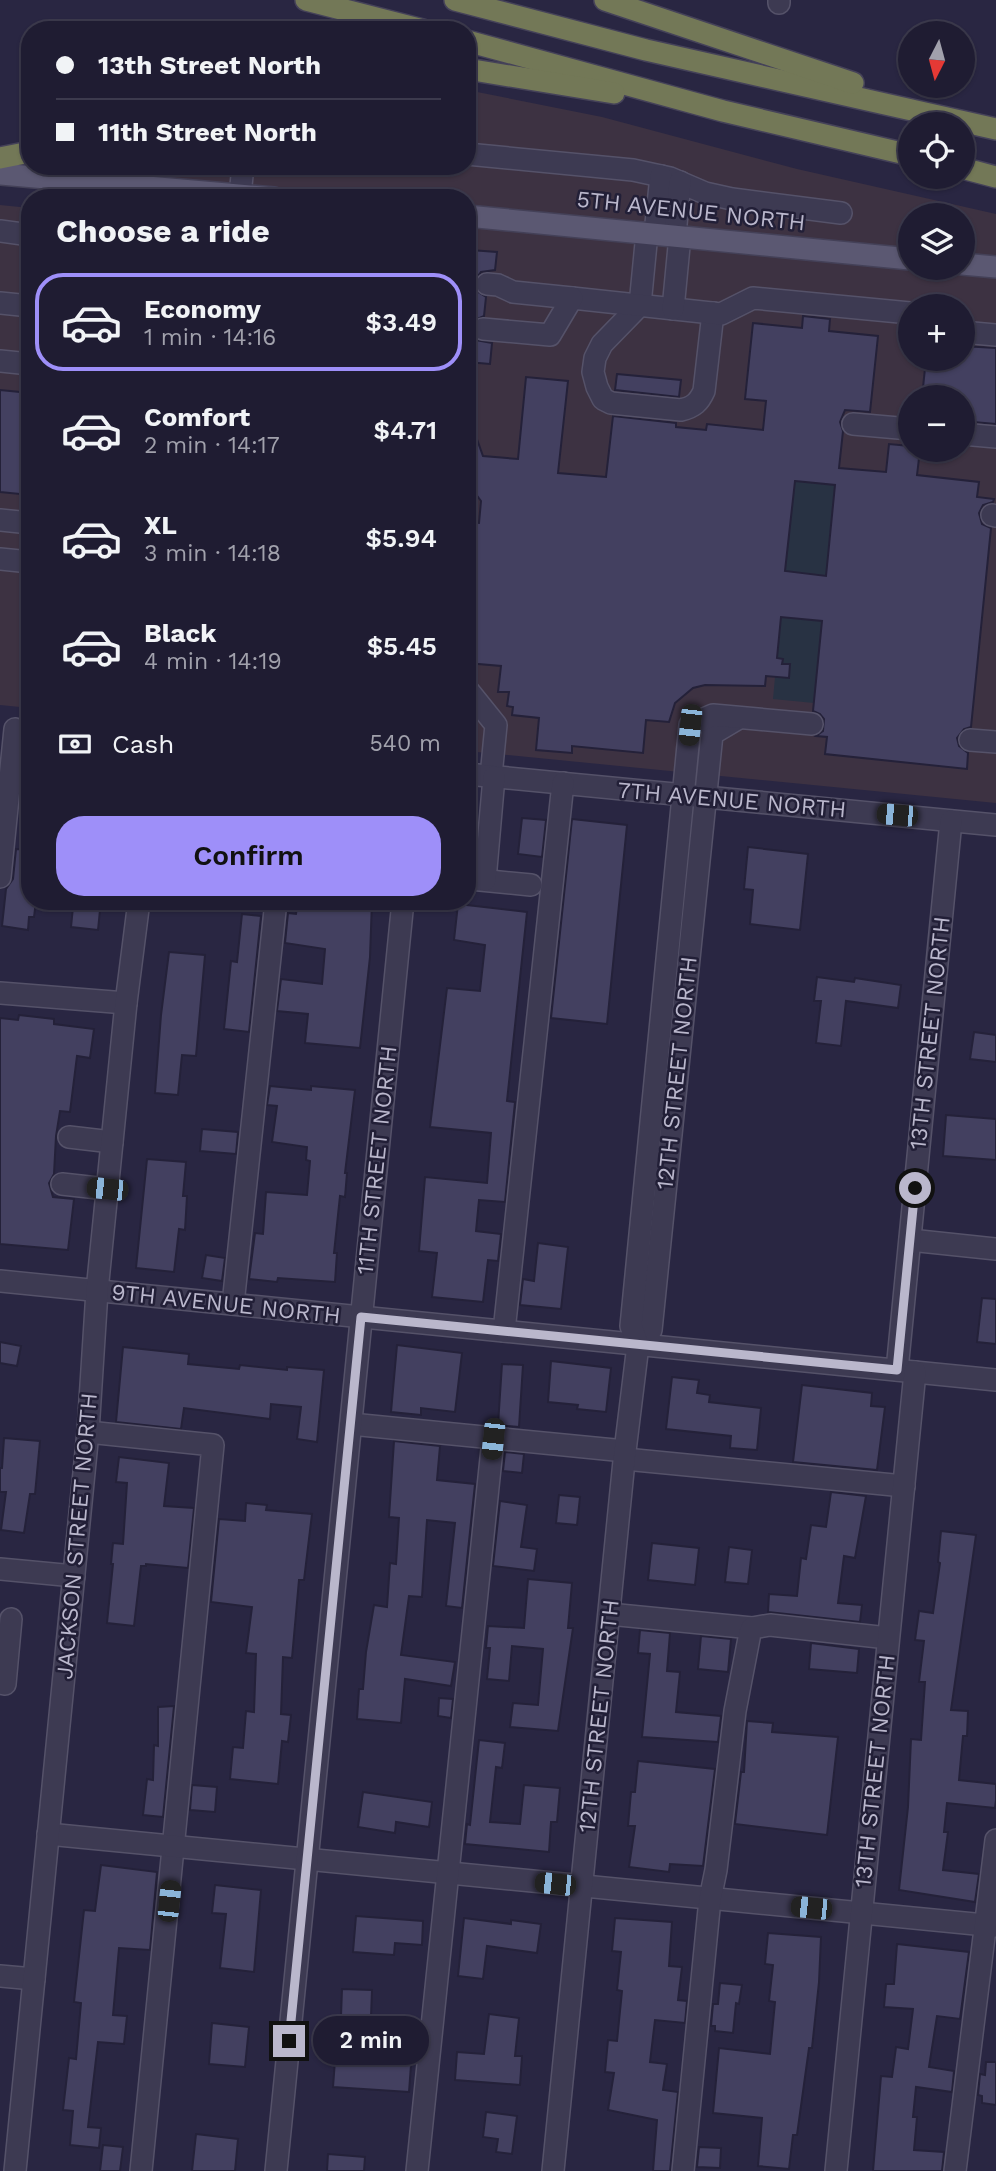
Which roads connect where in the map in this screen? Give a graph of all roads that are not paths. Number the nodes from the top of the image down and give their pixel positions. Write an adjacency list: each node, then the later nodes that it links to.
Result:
1 (306, 0): 4 (highway)
2 (455, 0): 8 (highway)
3 (605, 0): 9 (highway)
4 (388, 21)
5 (476, 43): 7 (highway)
6 (476, 70): 7 (highway)
7 (723, 111): 12 (highway)
8 (925, 112)
9 (936, 112)
10 (975, 124): 11 (highway)
11 (996, 129)
12 (898, 152)
13 (21, 154): 15 (highway)
14 (476, 154): 19 (street)
15 (0, 158)
16 (975, 172): 18 (highway)
17 (0, 174): 20 (main road)
18 (996, 177)
19 (670, 179): 21 (street); 25 (street)
20 (147, 189)
21 (841, 213)
22 (476, 217): 25 (main road, 5TH AVENUE NORTH)
23 (0, 232): 24 (street)
24 (21, 233)
25 (664, 234): 26 (main road, 5TH AVENUE NORTH); 33 (street); 34 (street)
26 (898, 258)
27 (975, 265): 28 (main road)
28 (996, 267)
29 (487, 284): 30 (street)
30 (572, 298): 33 (street); 38 (street)
31 (0, 303): 32 (street)
32 (21, 305)
33 (640, 305): 34 (street); 35 (street)
34 (673, 309): 35 (street)
35 (722, 311): 36 (street); 37 (street)
36 (898, 312)
37 (898, 325)
38 (483, 329)
39 (975, 333): 40 (street)
40 (996, 335)
41 (0, 361): 42 (street)
42 (21, 363)
43 (853, 424): 44 (street)
44 (898, 428)
45 (975, 435): 46 (street)
46 (996, 437)
47 (0, 520): 48 (street)
48 (21, 522)
49 (0, 559): 50 (street)
50 (21, 561)
51 (476, 700): 57 (street)
52 (812, 724): 60 (street, 12TH STREET NORTH)
53 (15, 729): 59 (street)
54 (970, 740): 55 (street)
55 (996, 742)
56 (476, 775): 57 (street, 7TH AVENUE NORTH)
57 (492, 776): 58 (street, 7TH AVENUE NORTH); 64 (street)
58 (563, 783): 60 (street, 7TH AVENUE NORTH); 80 (street)
59 (19, 792): 63 (street)
60 (694, 796): 61 (street, 7TH AVENUE NORTH); 81 (street, 12TH STREET NORTH)
61 (951, 821): 62 (street, 7TH AVENUE NORTH); 74 (street, 13TH STREET NORTH)
62 (996, 825)
63 (0, 877)
64 (531, 885)
65 (138, 910): 69 (street, JACKSON STREET NORTH)
66 (275, 910): 78 (street)
67 (402, 910): 79 (street, 11TH STREET NORTH)
68 (0, 993): 69 (street)
69 (126, 1003): 71 (street, JACKSON STREET NORTH)
70 (68, 1137): 71 (street)
71 (112, 1142): 73 (street, JACKSON STREET NORTH)
72 (62, 1184): 73 (street)
73 (107, 1189): 77 (street, JACKSON STREET NORTH)
74 (910, 1240): 75 (street); 82 (street, 13TH STREET NORTH)
75 (996, 1249)
76 (0, 1281): 77 (street, 9TH AVENUE NORTH)
77 (97, 1291): 78 (street, 9TH AVENUE NORTH); 85 (street, JACKSON STREET NORTH)
78 (233, 1304): 79 (street, 9TH AVENUE NORTH)
79 (361, 1317): 80 (street, 9TH AVENUE NORTH); 84 (street, 11TH STREET NORTH)
80 (504, 1331): 81 (street, 9TH AVENUE NORTH)
81 (638, 1345): 82 (street, 9TH AVENUE NORTH); 87 (street, 12TH STREET NORTH)
82 (906, 1371): 83 (street, 9TH AVENUE NORTH); 88 (street, 13TH STREET NORTH)
83 (996, 1380)
84 (351, 1424): 86 (street); 99 (street, 11TH STREET NORTH)
85 (88, 1432): 90 (street, JACKSON STREET NORTH); 98 (street)
86 (493, 1439): 87 (street); 100 (street)
87 (625, 1455): 88 (street); 91 (street, 12TH STREET NORTH)
88 (904, 1486): 94 (street, 13TH STREET NORTH)
89 (0, 1569): 90 (street)
90 (74, 1576): 96 (street, JACKSON STREET NORTH)
91 (609, 1614): 93 (street); 101 (street, 12TH STREET NORTH)
92 (11, 1619): 95 (street)
93 (752, 1628): 94 (street); 102 (street)
94 (888, 1638): 103 (street, 13TH STREET NORTH)
95 (0, 1683)
96 (48, 1834): 98 (street); 106 (street, JACKSON STREET NORTH)
97 (996, 1839): 104 (street)
98 (175, 1847): 99 (street); 108 (street)
99 (307, 1860): 100 (street); 109 (street, 11TH STREET NORTH)
100 (448, 1873): 101 (street); 110 (street)
101 (582, 1886): 102 (street); 111 (street, 12TH STREET NORTH)
102 (710, 1899): 103 (street); 112 (street)
103 (861, 1913): 104 (street); 113 (street, 13TH STREET NORTH)
104 (991, 1926): 114 (street)
105 (0, 1976): 106 (street)
106 (34, 1979): 107 (street, JACKSON STREET NORTH)
107 (15, 2171)
108 (141, 2171)
109 (276, 2171)
110 (417, 2171)
111 (553, 2171)
112 (683, 2171)
113 (835, 2171)
114 (954, 2171)

